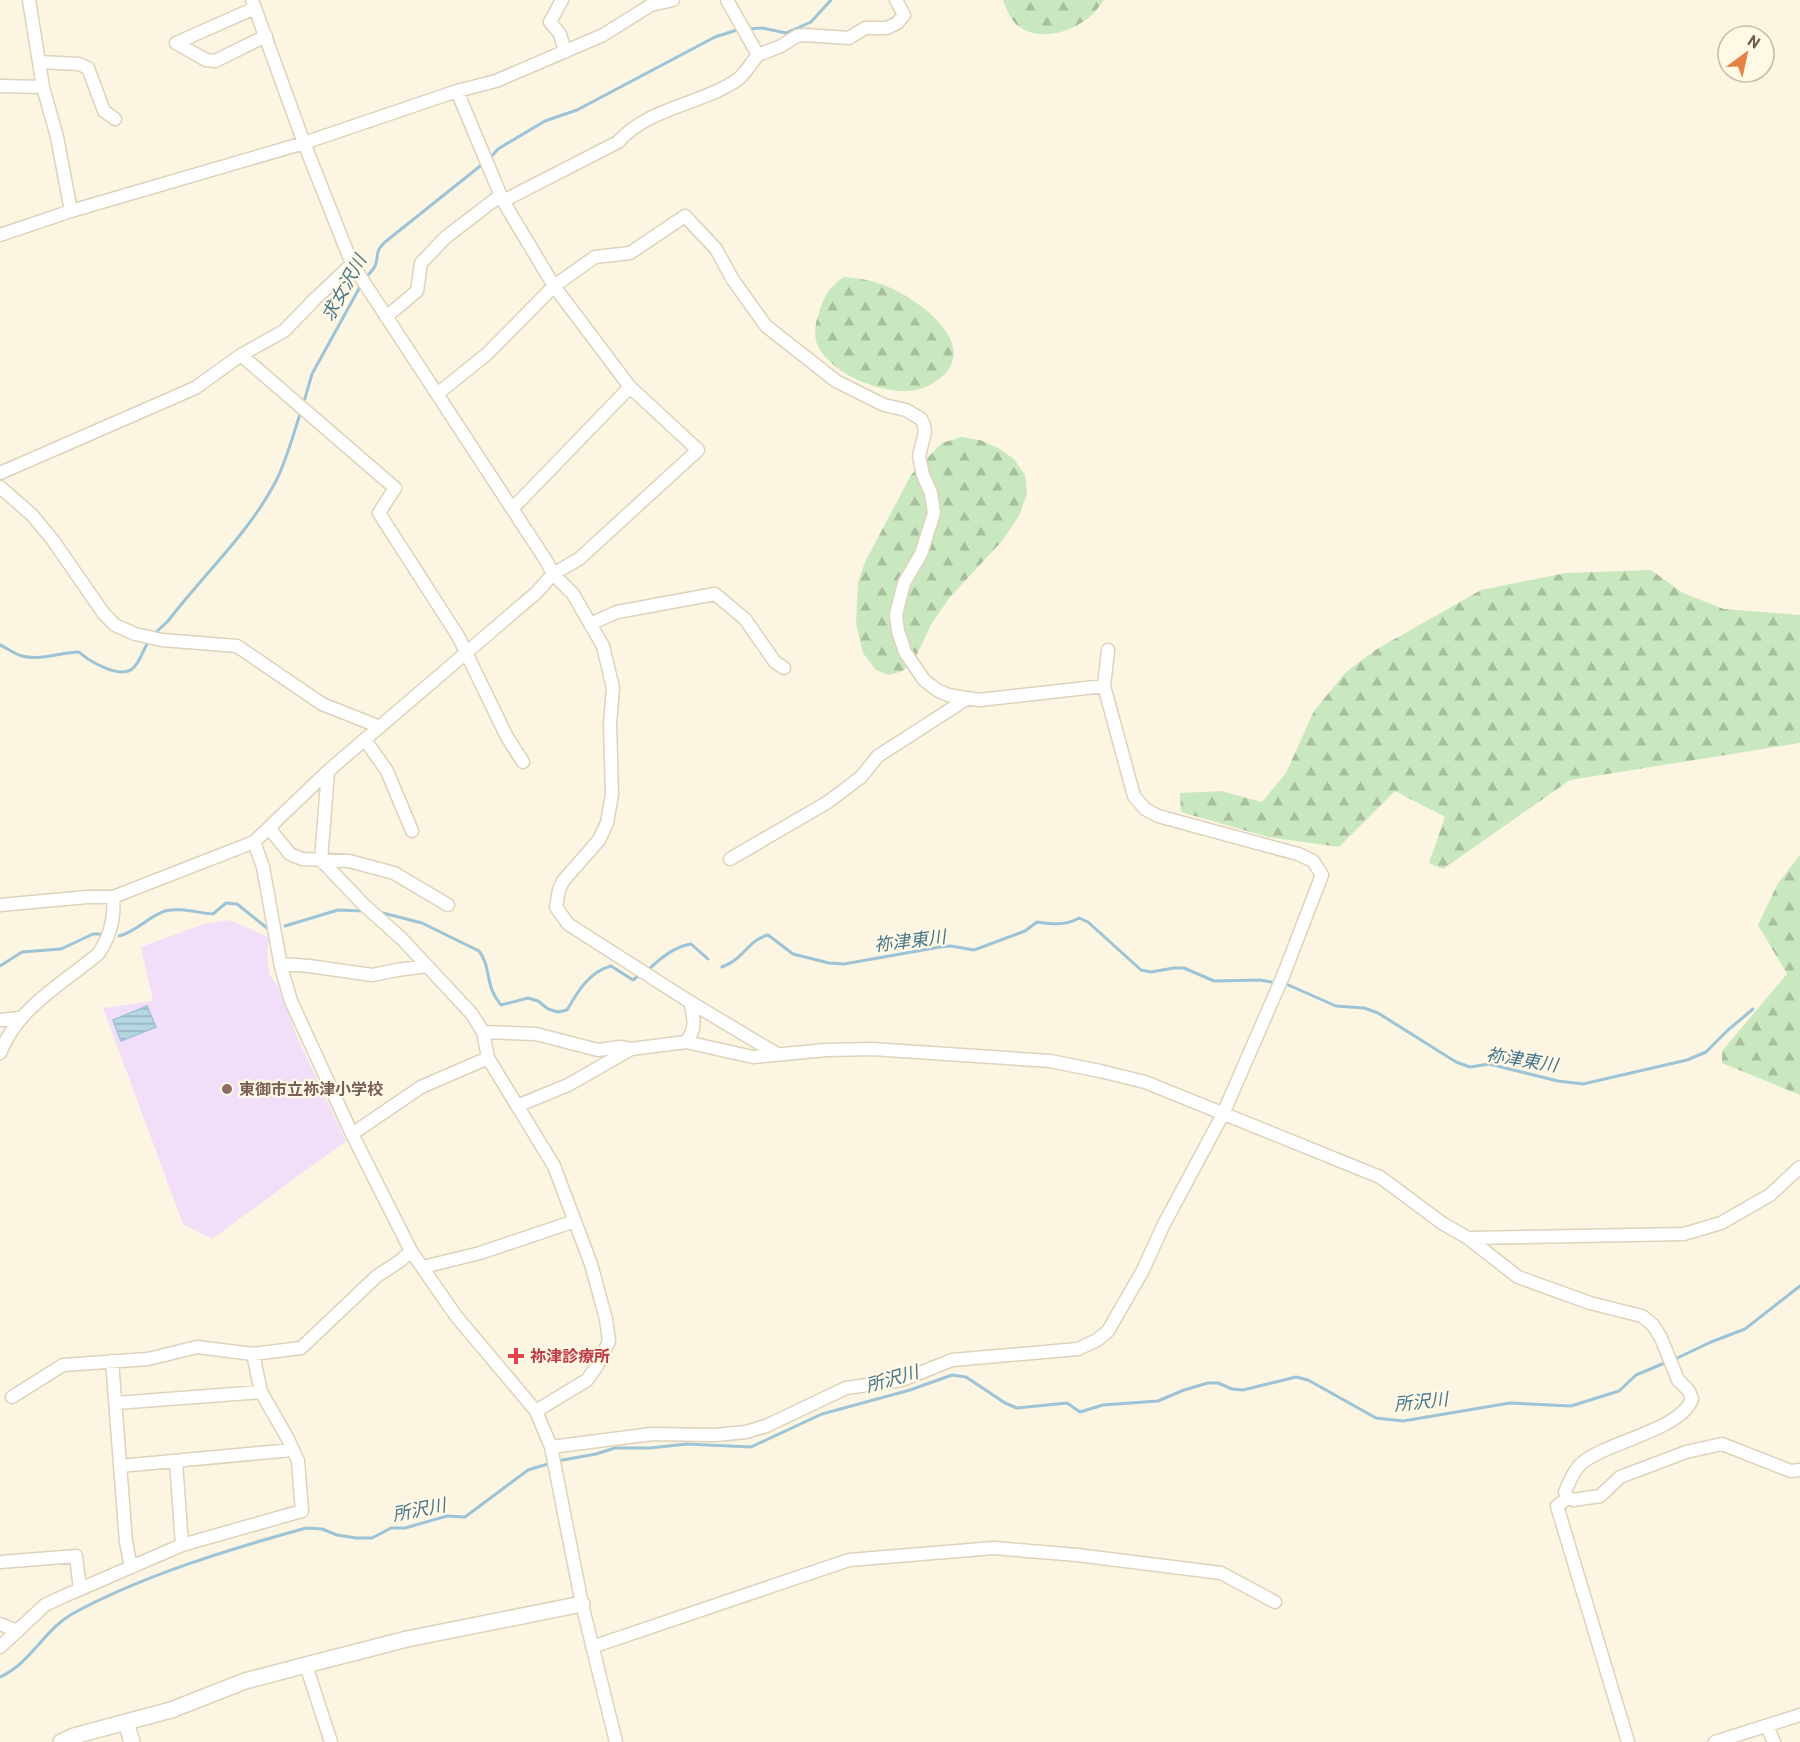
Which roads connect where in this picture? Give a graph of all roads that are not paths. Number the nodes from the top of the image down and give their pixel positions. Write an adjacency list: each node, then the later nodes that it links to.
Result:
1 (28, 0): 10 (street)
2 (562, 0): 8 (street)
3 (673, 0): 8 (street)
4 (727, 0): 9 (street)
5 (896, 0): 9 (street)
6 (253, 4): 7 (street); 7 (street)
7 (266, 36): 15 (street)
8 (565, 52): 13 (street)
9 (758, 55): 16 (street)
10 (40, 62): 12 (street); 14 (street)
11 (0, 86): 12 (street)
12 (43, 87): 17 (street)
13 (457, 91): 15 (street); 16 (street)
14 (115, 119)
15 (303, 143): 17 (street); 19 (street)
16 (503, 201): 20 (street); 21 (street)
17 (71, 211): 18 (street)
18 (0, 235)
19 (352, 264): 21 (street); 22 (street)
20 (554, 286): 23 (street); 24 (street); 34 (street)
21 (386, 316): 24 (street)
22 (242, 356): 25 (street); 31 (street)
23 (630, 387): 27 (street); 28 (street)
24 (437, 394): 27 (street)
25 (0, 473)
26 (0, 487): 35 (street)
27 (513, 508): 28 (street)
28 (553, 574): 29 (street); 31 (street)
29 (590, 624): 32 (street); 49 (street)
30 (1108, 650): 33 (street)
31 (466, 651): 35 (street); 37 (street)
32 (784, 668)
33 (1104, 686): 34 (street); 59 (street)
34 (968, 698): 42 (street)
35 (380, 727): 36 (street)
36 (364, 740): 38 (street); 40 (street)
37 (523, 762)
38 (328, 771): 39 (street); 43 (street)
39 (268, 828): 41 (street); 43 (street)
40 (412, 831)
41 (254, 842): 44 (street); 47 (street)
42 (730, 859)
43 (321, 860): 46 (street); 48 (street)
44 (113, 897): 45 (street); 50 (street)
45 (0, 905)
46 (448, 905)
47 (281, 964): 48 (street); 60 (street)
48 (427, 966): 52 (street)
49 (690, 1002): 53 (street); 56 (street)
50 (20, 1018): 51 (street); 55 (street)
51 (0, 1020)
52 (483, 1032): 54 (street); 57 (street)
53 (686, 1042): 54 (street); 56 (street)
54 (631, 1049): 58 (street)
55 (0, 1053)
56 (778, 1055): 59 (street)
57 (488, 1058): 58 (street); 60 (street)
58 (517, 1106): 62 (street)
59 (1223, 1114): 63 (street); 72 (street)
60 (352, 1134): 64 (street)
61 (1800, 1167): 63 (street)
62 (575, 1221): 65 (street); 71 (street)
63 (1468, 1238): 77 (street)
64 (411, 1251): 65 (street); 66 (street)
65 (423, 1267): 71 (street)
66 (253, 1354): 67 (street); 68 (street)
67 (112, 1361): 69 (street); 70 (street)
68 (261, 1392): 70 (street); 73 (street)
69 (12, 1397)
70 (116, 1403): 75 (street)
71 (536, 1411): 72 (street)
72 (551, 1447): 83 (street)
73 (292, 1450): 74 (street); 78 (street)
74 (176, 1461): 75 (street); 78 (street)
75 (120, 1466): 80 (street)
76 (1800, 1470): 77 (street)
77 (1568, 1498): 96 (street)
78 (182, 1545): 80 (street)
79 (0, 1562): 81 (street)
80 (130, 1567): 81 (street)
81 (80, 1589): 85 (street)
82 (1275, 1602): 87 (street)
83 (582, 1604): 87 (street); 88 (street)
84 (0, 1624): 85 (street)
85 (18, 1631): 86 (street)
86 (0, 1647)
87 (592, 1647): 95 (street)
88 (306, 1665): 90 (street); 94 (street)
89 (1800, 1715): 91 (street)
90 (126, 1722): 92 (street); 93 (street)
91 (1767, 1726): 97 (street); 98 (street)
92 (61, 1742)
93 (132, 1742)
94 (331, 1742)
95 (616, 1742)
96 (1628, 1742)
97 (1714, 1742)
98 (1774, 1742)

